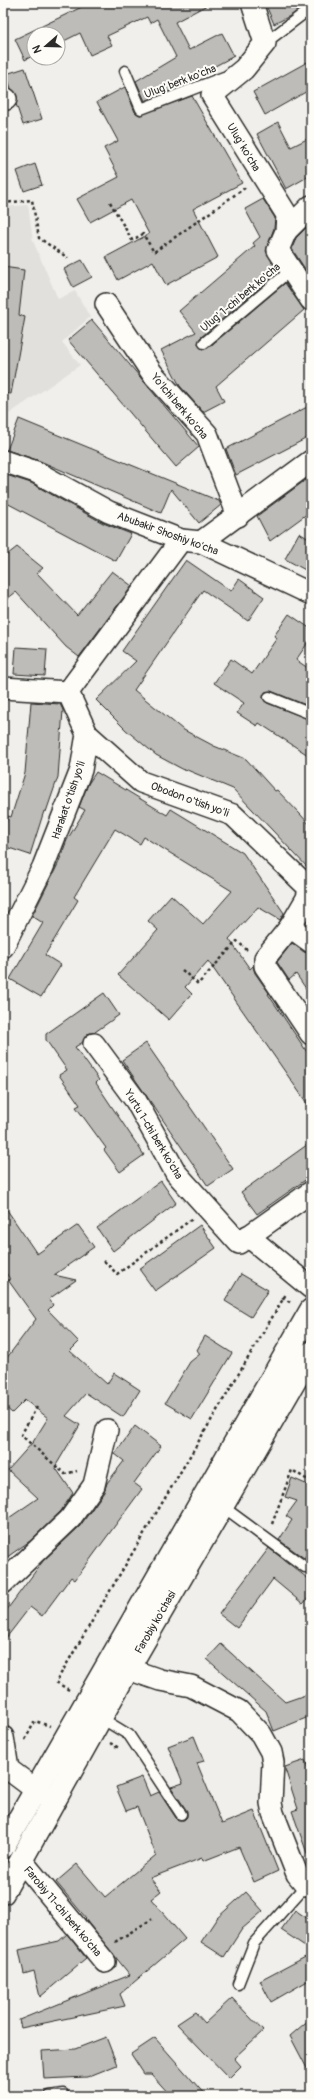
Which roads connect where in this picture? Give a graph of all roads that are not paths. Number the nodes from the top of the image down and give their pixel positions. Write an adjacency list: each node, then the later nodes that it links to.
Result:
1 (252, 3): 3 (street)
2 (311, 8): 3 (lane)
3 (265, 43): 4 (street, Ulug' ko'cha)
4 (244, 69): 5 (lane, Ulug' berk ko'cha); 7 (street, Ulug' ko'cha)
5 (125, 71)
6 (311, 206): 7 (street)
7 (286, 231): 8 (street, Ulug' ko'cha)
8 (291, 270): 9 (street, Ulug' ko'cha); 11 (lane, Ulug' 1-chi berk ko'cha)
9 (311, 300)
10 (106, 304): 14 (street, Yo'lchi berk ko'cha)
11 (204, 343)
12 (3, 461): 15 (street, Abubakir Shoshiy ko'cha)
13 (311, 461): 14 (street)
14 (238, 516): 15 (street)
15 (191, 541): 16 (street, Abubakir Shoshiy ko'cha); 18 (street)
16 (311, 594)
17 (3, 688): 18 (street)
18 (68, 692): 21 (street)
19 (269, 697): 20 (lane)
20 (311, 714)
21 (87, 734): 22 (street, Obodon o'tish yo'li); 24 (street, Harakat o'tish yo'li)
22 (290, 927): 23 (street); 25 (street, Obodon o'tish yo'li)
23 (311, 942)
24 (3, 947)
25 (311, 1034)
26 (94, 1044): 28 (street, Yurtu 1-chi berk ko'cha)
27 (311, 1192): 28 (street)
28 (248, 1236): 29 (street)
29 (305, 1284)
30 (311, 1310): 39 (main road, Farobiy ko'chasi)
31 (311, 1353): 33 (main road, Farobiy ko'chasi)
32 (107, 1430): 35 (street)
33 (222, 1506): 34 (lane); 36 (main road, Farobiy ko'chasi)
34 (305, 1567)
35 (3, 1583)
36 (128, 1669): 37 (main road, Farobiy ko'chasi); 44 (street)
37 (101, 1718): 40 (main road, Farobiy ko'chasi); 41 (lane)
38 (3, 1737): 39 (street)
39 (36, 1790): 40 (street); 42 (main road, Farobiy ko'chasi)
40 (54, 1801): 43 (main road, Farobiy ko'chasi)
41 (182, 1814)
42 (3, 1847)
43 (21, 1860): 45 (main road, Farobiy ko'chasi); 46 (street, Farobiy 11-chi berk ko'cha)
44 (309, 1885): 47 (lane)
45 (3, 1893)
46 (101, 1957)
47 (238, 1984)
48 (50, 2096): 49 (lane)
49 (64, 2096)

